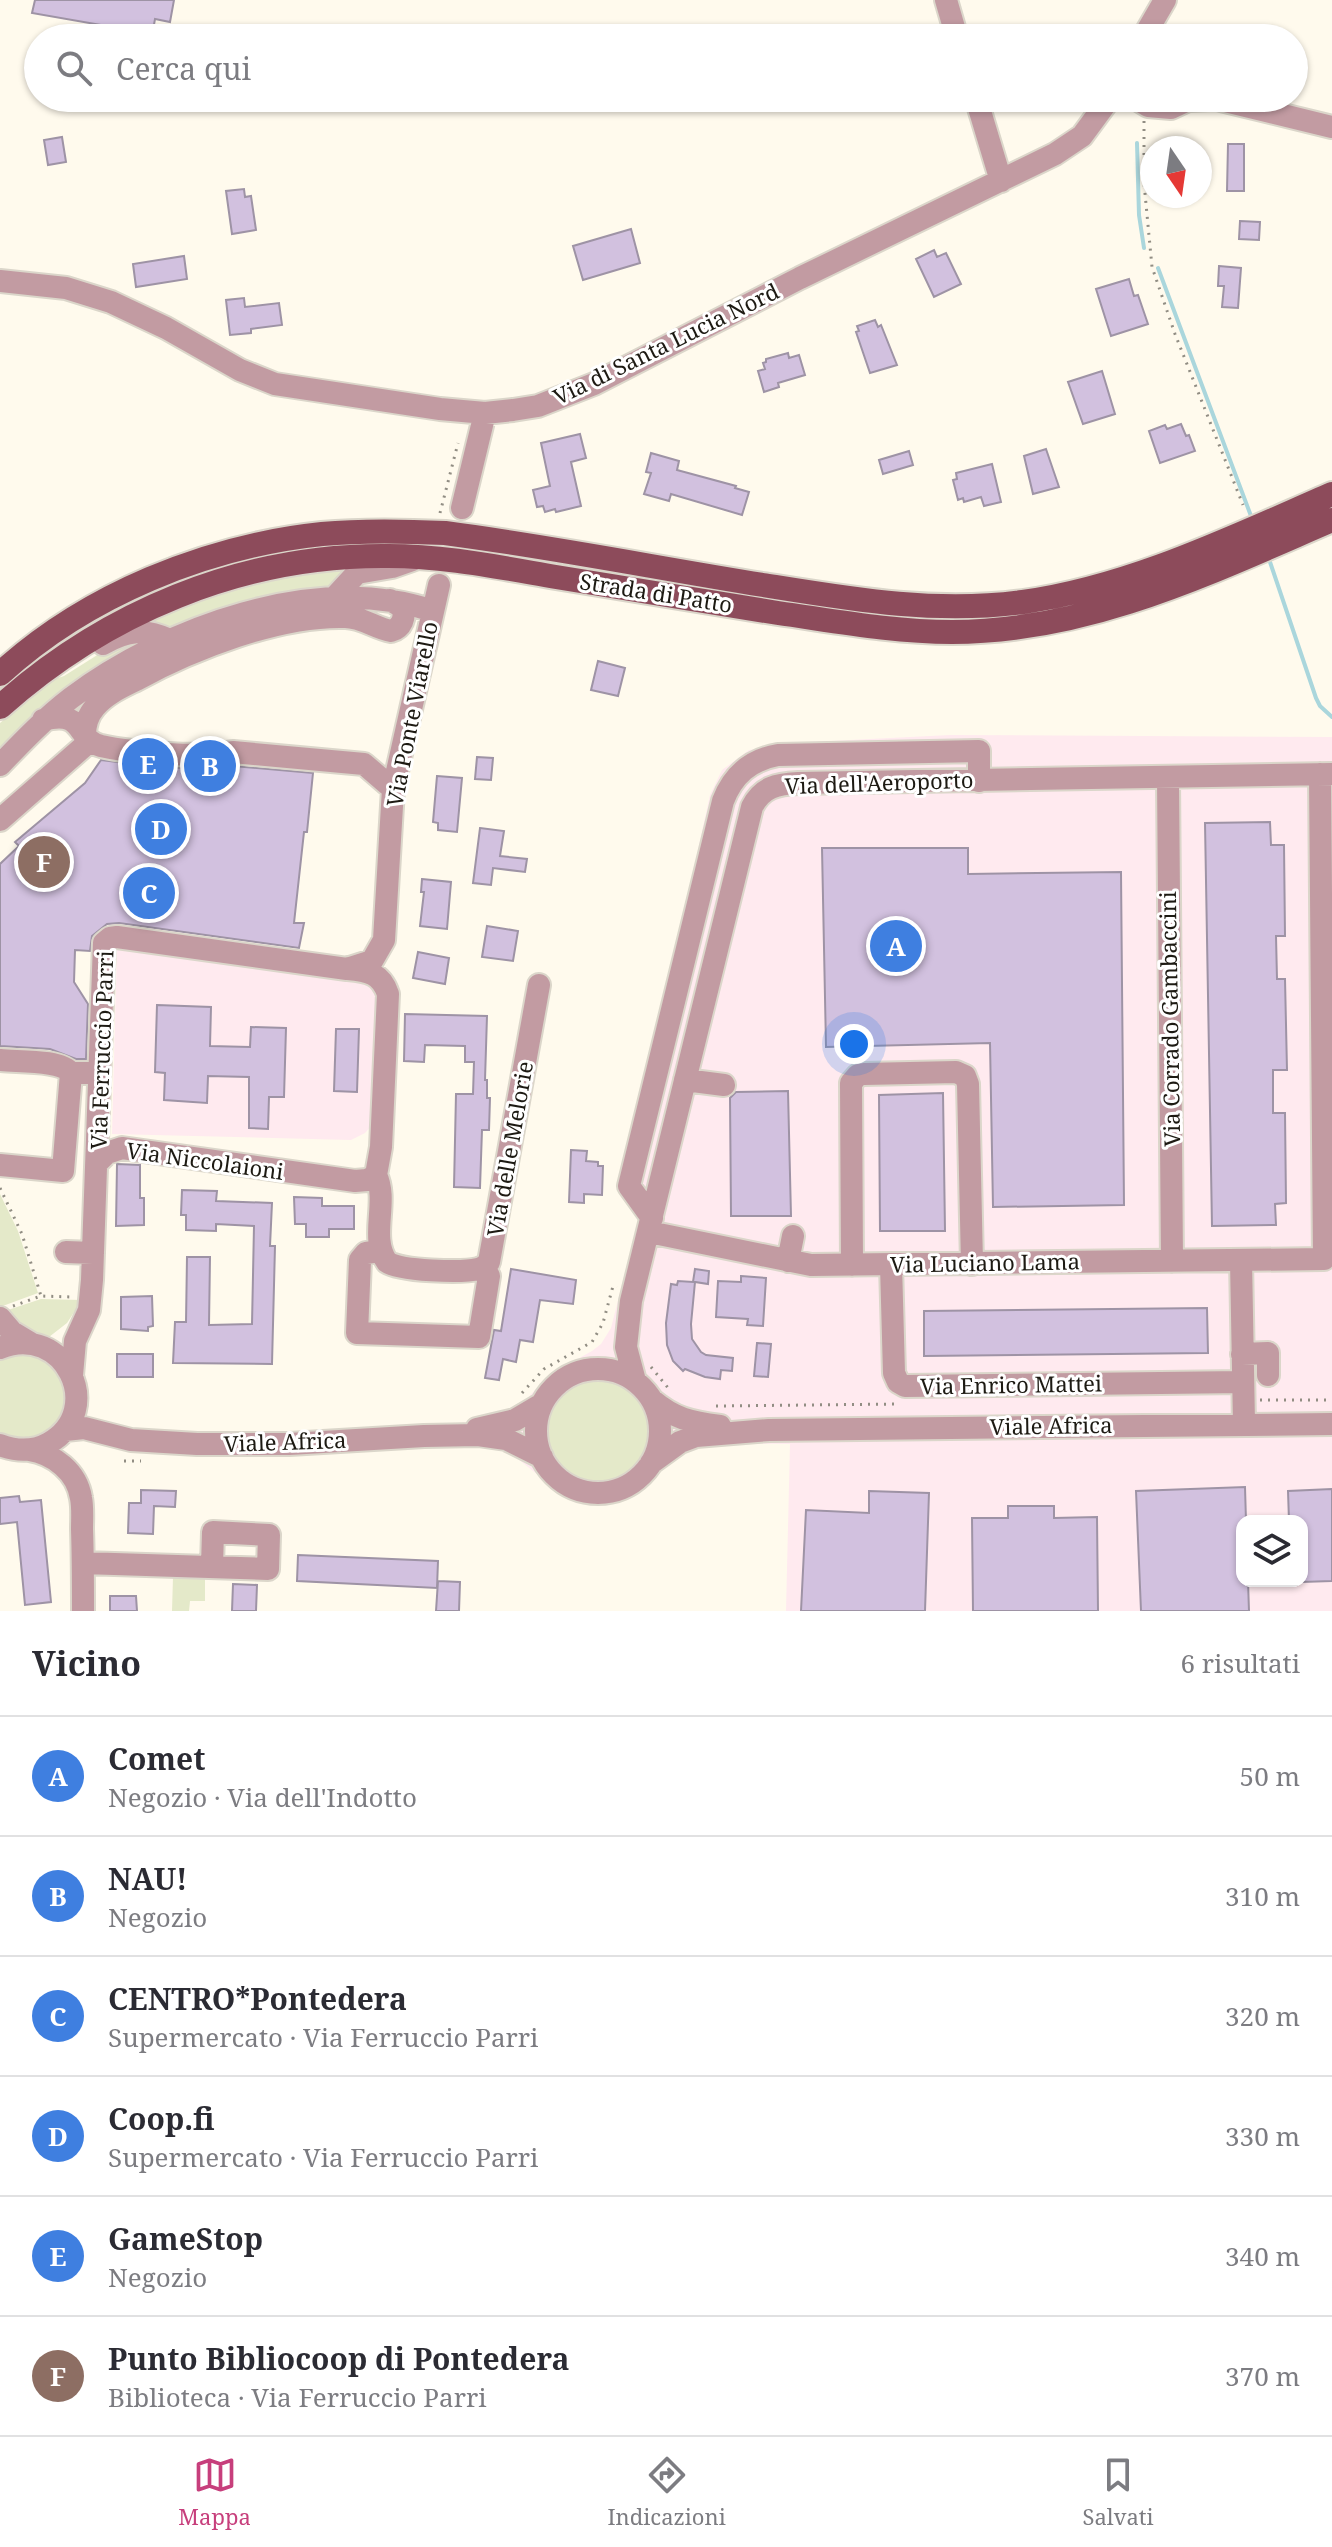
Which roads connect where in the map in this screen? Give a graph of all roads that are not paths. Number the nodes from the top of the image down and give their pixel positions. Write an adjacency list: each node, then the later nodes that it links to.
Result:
1 (946, 0): 3 (street)
2 (1165, 0): 4 (street)
3 (953, 24)
4 (1151, 24)
5 (980, 112): 9 (street)
6 (1100, 112): 9 (street, Via di Santa Lucia Nord)
7 (1270, 112): 8 (street)
8 (1332, 127)
9 (1001, 181): 11 (street, Via di Santa Lucia Nord)
10 (0, 281): 11 (street, Via di Santa Lucia Nord)
11 (485, 413): 13 (street)
12 (1332, 494): 22 (main road, Strada di Patto)
13 (462, 508)
14 (1332, 520): 15 (main road, Strada di Patto)
15 (418, 557): 17 (street); 21 (main road, Strada di Patto)
16 (439, 585): 19 (street, Via Ponte Viarello)
17 (334, 598): 18 (street); 20 (street)
18 (390, 600): 19 (street); 25 (street)
19 (433, 611): 32 (street, Via Ponte Viarello)
20 (170, 640): 21 (street); 24 (street)
21 (47, 668): 23 (main road, Strada di Patto)
22 (0, 674)
23 (0, 707)
24 (43, 720): 25 (street); 27 (street)
25 (88, 738): 32 (street); 33 (street)
26 (798, 754): 30 (street); 31 (street); 44 (street)
27 (0, 765)
28 (1326, 774): 29 (street, Via dell'Aeroporto); 49 (street, Via Luciano Lama)
29 (1168, 778): 30 (street, Via dell'Aeroporto); 51 (street, Via Corrado Gambaccini)
30 (979, 781): 31 (street, Via dell'Aeroporto)
31 (798, 783): 39 (street, Via dell'Aeroporto)
32 (393, 789): 34 (street, Via Ponte Viarello)
33 (0, 820)
34 (347, 969): 38 (street, Via Ferruccio Parri); 43 (street, Via Ferruccio Parri)
35 (539, 985): 55 (street, Via delle Melorie)
36 (0, 1060): 37 (street)
37 (71, 1073): 38 (street); 42 (street)
38 (99, 1073): 41 (street, Via Ferruccio Parri)
39 (685, 1080): 40 (street); 44 (street, Via dell'Aeroporto)
40 (724, 1085)
41 (97, 1163): 43 (street, Via Niccolaioni); 48 (street, Via Niccolaioni)
42 (8, 1175)
43 (376, 1175): 46 (street)
44 (650, 1225): 50 (street, Via Luciano Lama); 56 (street, Via dell'Aeroporto)
45 (793, 1236): 50 (street)
46 (380, 1251): 55 (street, Via delle Melorie); 55 (street)
47 (66, 1252): 48 (street)
48 (93, 1253): 57 (street, Via Niccolaioni)
49 (1241, 1260): 51 (street, Via Luciano Lama); 61 (street)
50 (788, 1261): 53 (street, Via Luciano Lama)
51 (1172, 1261): 52 (street, Via Luciano Lama)
52 (972, 1264): 53 (street); 54 (street, Via Luciano Lama)
53 (852, 1265): 54 (street, Via Luciano Lama)
54 (891, 1265): 66 (street, Via Enrico Mattei)
55 (484, 1267)
56 (632, 1296): 62 (street, Via dell'Aeroporto); 63 (street, Via dell'Aeroporto)
57 (90, 1301): 59 (street); 65 (street, Via Niccolaioni)
58 (0, 1318): 59 (street, Viale Africa)
59 (34, 1344): 60 (street); 65 (street, Viale Africa)
60 (0, 1348)
61 (1242, 1354): 64 (street); 66 (street)
62 (579, 1373): 63 (street); 68 (street, Viale Africa)
63 (642, 1373): 67 (street, Viale Africa)
64 (1268, 1375)
65 (74, 1382): 72 (street); 74 (street, Viale Africa)
66 (1243, 1392): 69 (street)
67 (662, 1396): 71 (street, Viale Africa); 78 (street)
68 (542, 1404): 73 (street, Viale Africa); 77 (street)
69 (1244, 1424): 70 (street, Viale Africa); 71 (street, Viale Africa)
70 (1332, 1424)
71 (769, 1430): 78 (street, Viale Africa)
72 (63, 1431): 74 (street, Viale Africa); 76 (street); 79 (street)
73 (424, 1436): 74 (street, Viale Africa); 77 (street, Viale Africa)
74 (147, 1441)
75 (0, 1445): 76 (street)
76 (29, 1450): 79 (street)
77 (542, 1457): 78 (street, Viale Africa)
78 (651, 1463)
79 (83, 1556): 80 (street); 81 (street)
80 (212, 1566)
81 (83, 1611)

